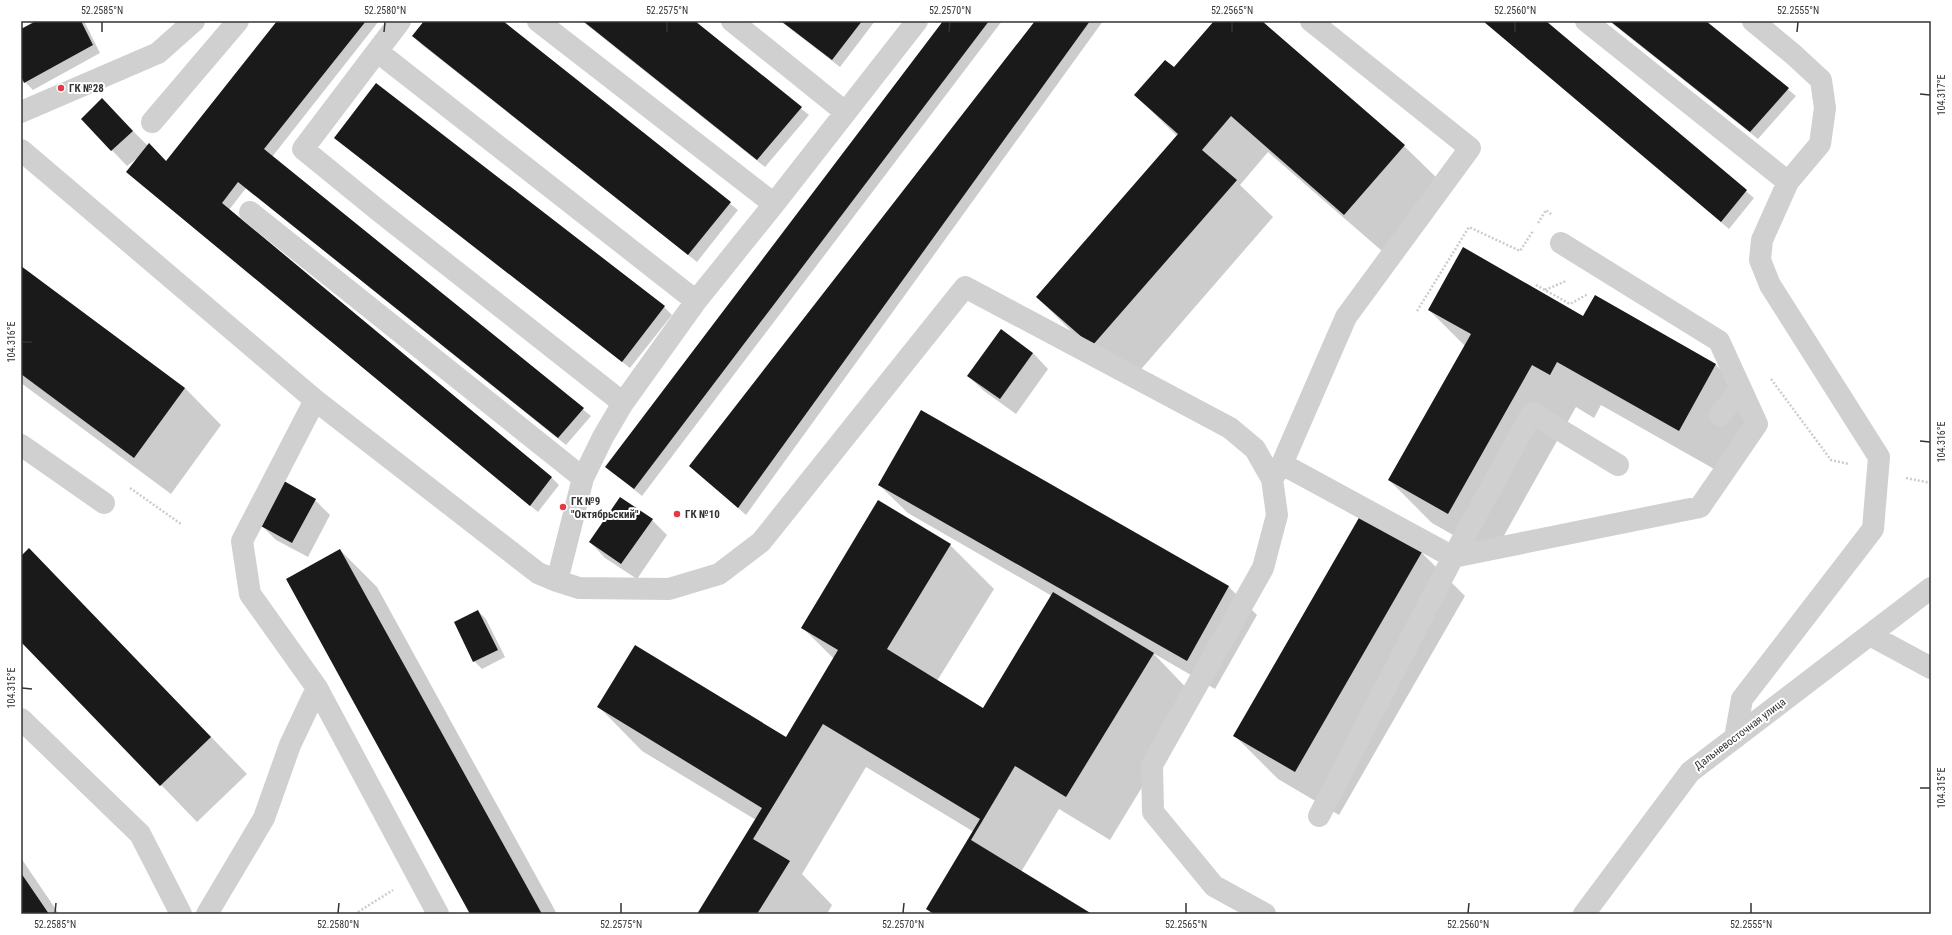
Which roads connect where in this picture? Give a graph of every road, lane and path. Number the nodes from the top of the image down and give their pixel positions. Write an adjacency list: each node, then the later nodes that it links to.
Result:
1 (194, 21): 11 (street)
2 (238, 21): 13 (street)
3 (400, 21): 10 (street)
4 (538, 21): 16 (street)
5 (732, 21): 12 (street)
6 (917, 21): 12 (street)
7 (1311, 21): 30 (street)
8 (1586, 21): 15 (street)
9 (1753, 21): 15 (street)
10 (378, 52): 23 (street); 26 (street)
11 (21, 112)
12 (845, 112): 16 (street)
13 (152, 122)
14 (21, 150): 25 (street)
15 (1788, 182): 42 (street)
16 (774, 204): 23 (street)
17 (250, 212): 31 (street)
18 (1561, 243): 24 (street)
19 (1570, 280): 21 (path)
20 (1586, 289): 22 (path)
21 (1544, 290)
22 (1591, 292)
23 (696, 301): 26 (street)
24 (1741, 389): 27 (street); 35 (street)
25 (315, 400): 36 (street); 40 (street)
26 (622, 402): 31 (street)
27 (1720, 415)
28 (21, 445): 33 (street)
29 (1618, 465): 35 (street)
30 (1277, 471): 35 (street); 36 (street); 49 (street)
31 (583, 478): 36 (street)
32 (129, 488): 34 (path)
33 (104, 503)
34 (181, 524)
35 (1452, 557): 43 (street)
36 (557, 581)
37 (1931, 588): 38 (street, Дальневосточная улица)
38 (1870, 635): 39 (street); 42 (street, Дальневосточная улица)
39 (1931, 668)
40 (317, 688): 44 (street); 47 (street)
41 (21, 719): 46 (street)
42 (1735, 738): 50 (street, Дальневосточная улица)
43 (1319, 816)
44 (417, 875): 45 (path); 48 (street)
45 (358, 912)
46 (181, 914)
47 (207, 914)
48 (438, 914)
49 (1265, 914)
50 (1584, 914)

